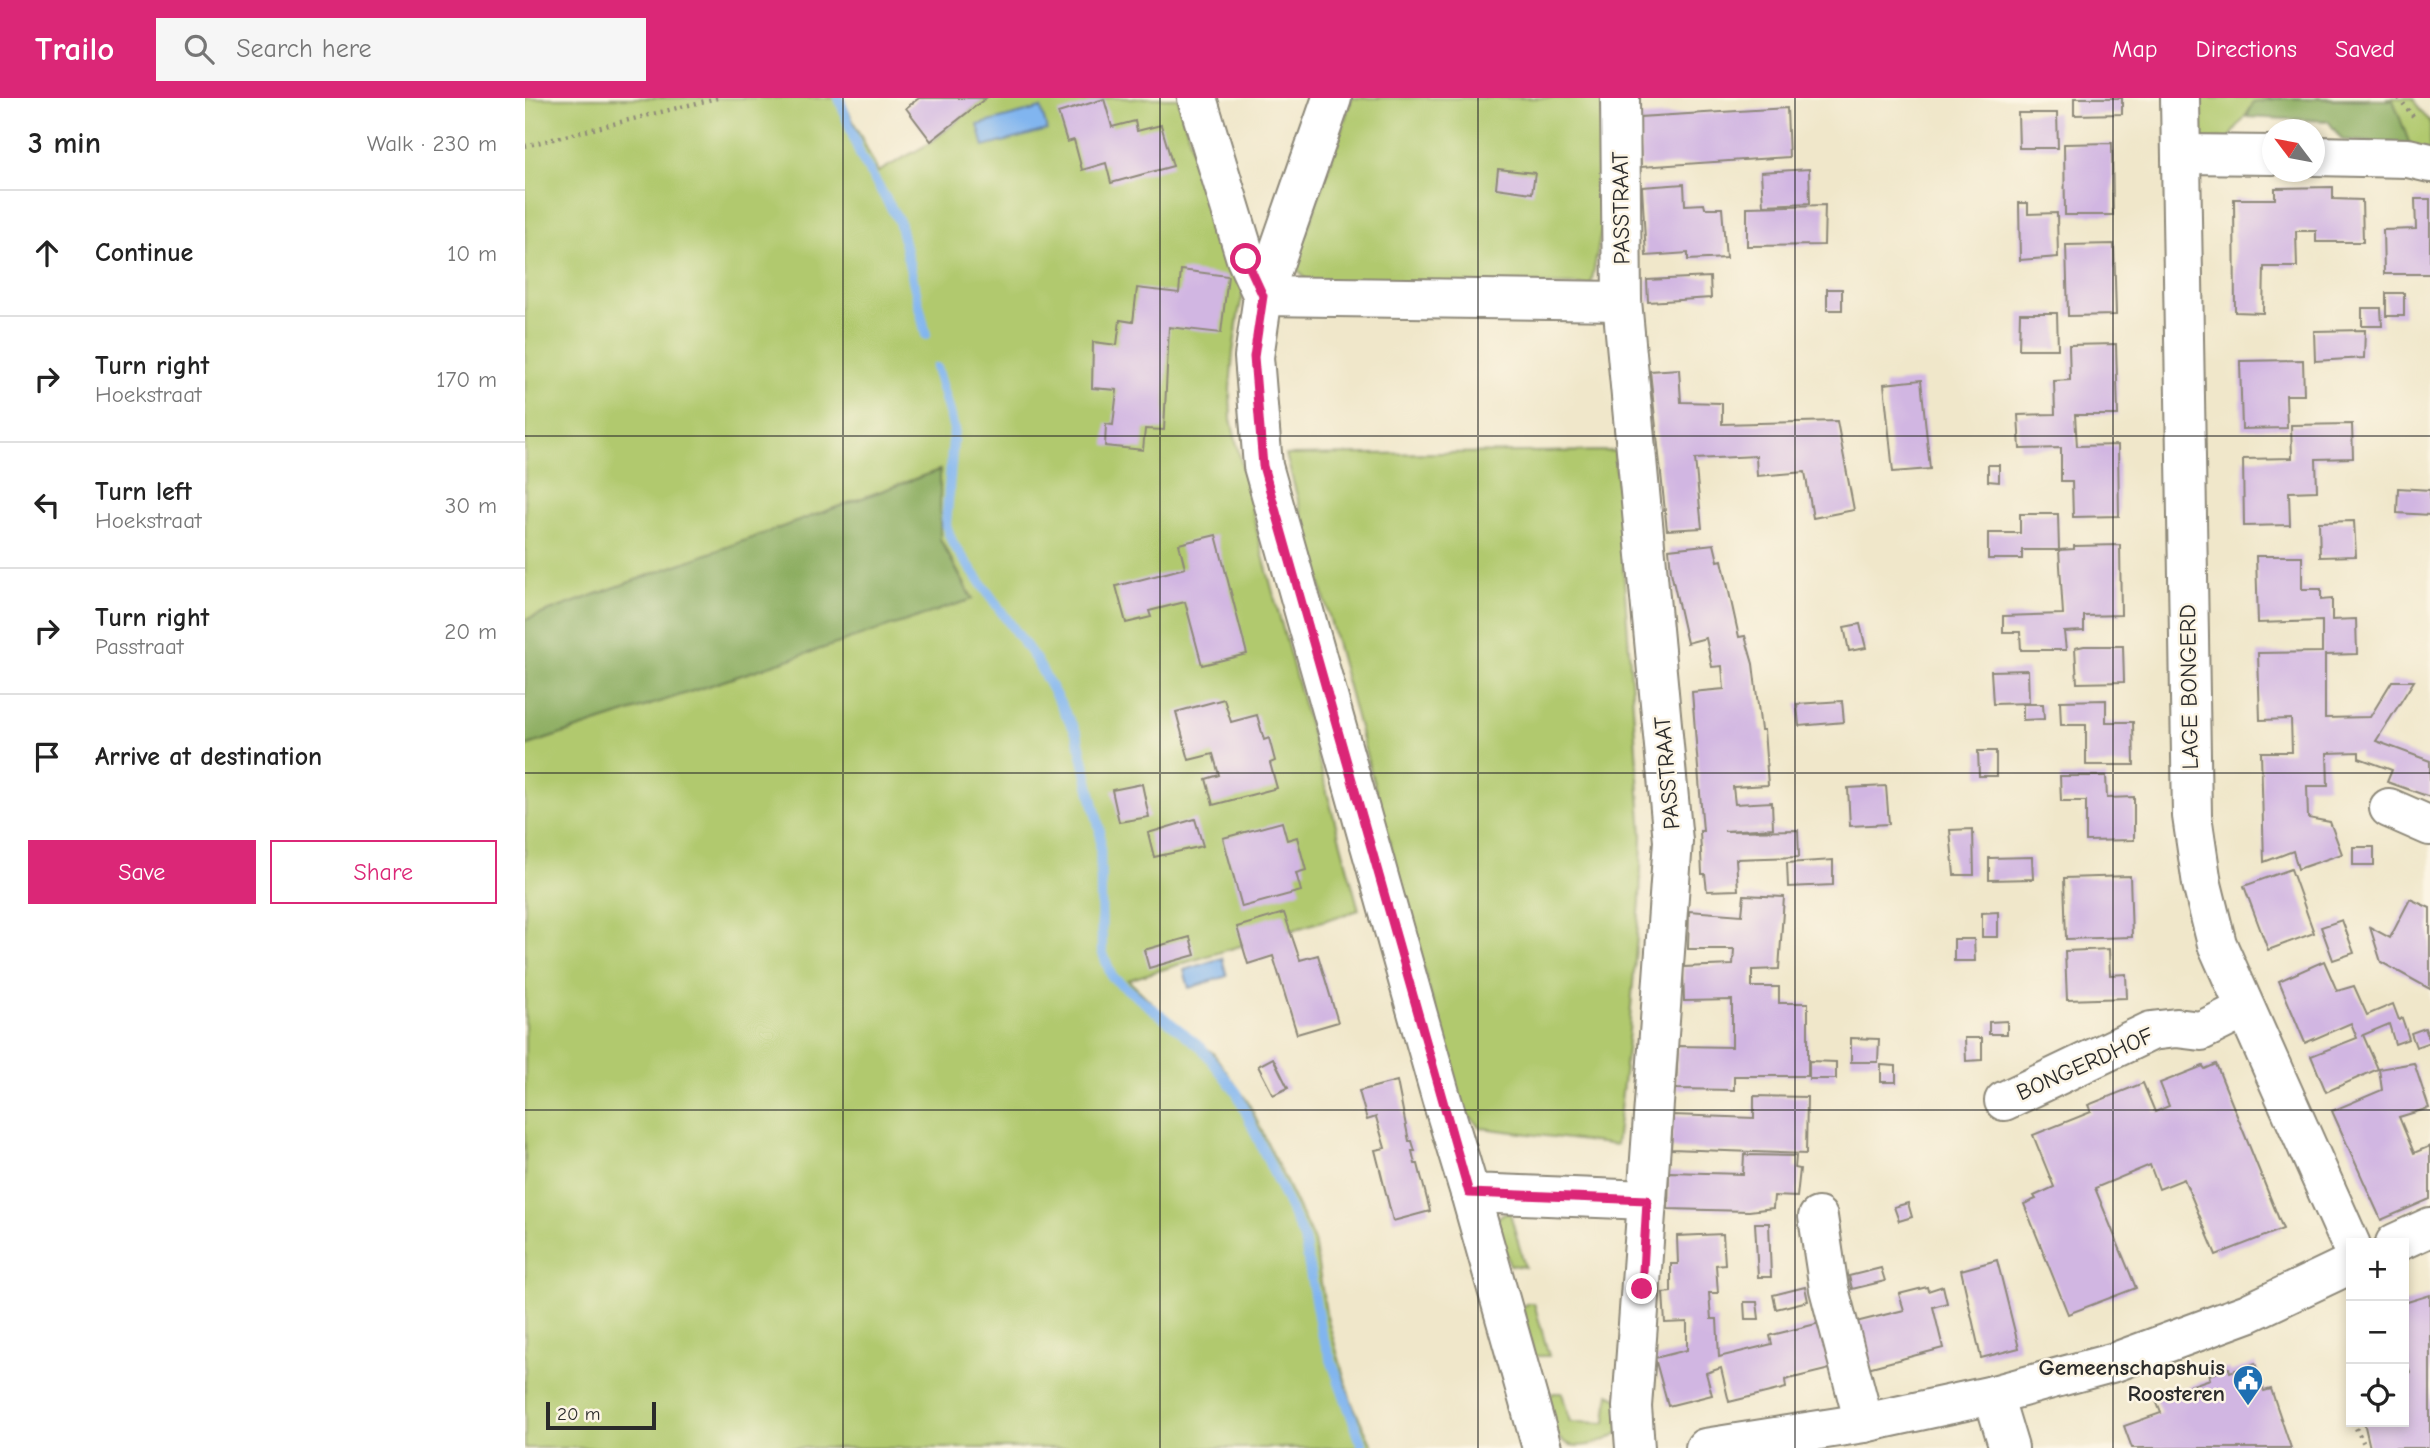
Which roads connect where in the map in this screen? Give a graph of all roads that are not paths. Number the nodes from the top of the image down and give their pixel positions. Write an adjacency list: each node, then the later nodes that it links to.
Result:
1 (1197, 98): 9 (street)
2 (1332, 98): 9 (street)
3 (1620, 98): 10 (street, PASSTRAAT)
4 (2180, 98): 5 (street, LAGE BONGERD)
5 (2182, 153): 6 (street); 13 (street, LAGE BONGERD)
6 (2262, 155)
7 (2325, 156): 8 (street)
8 (2430, 163)
9 (1263, 296): 10 (street); 15 (street)
10 (1622, 301): 16 (street, PASSTRAAT)
11 (2389, 808): 12 (street)
12 (2430, 826)
13 (2245, 1009): 14 (street, BONGERDHOF); 19 (street, LAGE BONGERD)
14 (2004, 1101)
15 (1469, 1193): 16 (street); 24 (street)
16 (1647, 1200): 25 (street, PASSTRAAT)
17 (1818, 1217): 23 (street)
18 (2430, 1227): 20 (street)
19 (2348, 1238)
20 (2406, 1238)
21 (2346, 1266): 22 (street)
22 (1993, 1395): 23 (street); 27 (street)
23 (1864, 1423): 26 (street)
24 (1542, 1448)
25 (1635, 1448)
26 (1705, 1448)
27 (2009, 1448)

